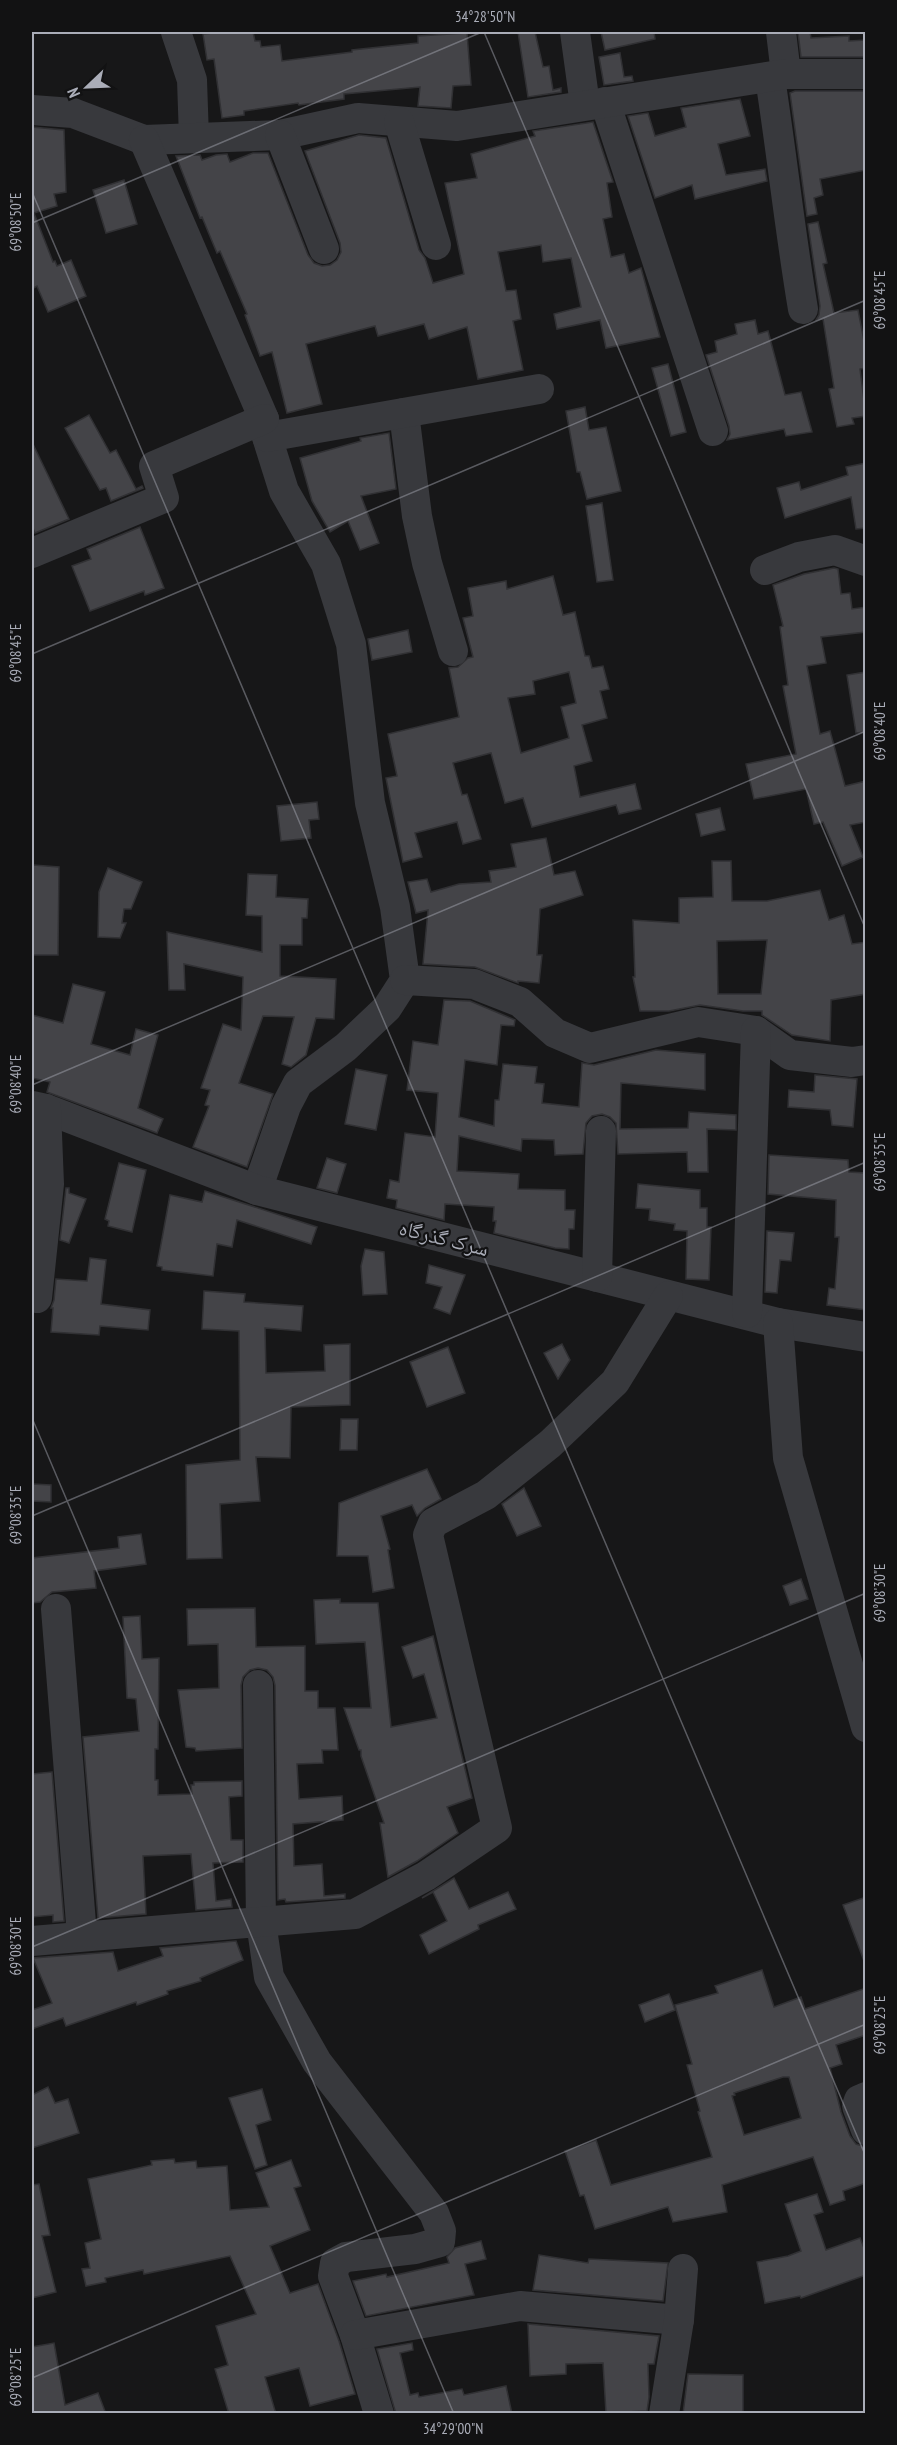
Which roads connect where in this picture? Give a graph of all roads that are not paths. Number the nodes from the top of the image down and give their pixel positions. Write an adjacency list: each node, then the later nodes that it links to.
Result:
1 (176, 32): 10 (street)
2 (574, 32): 6 (street)
3 (781, 32): 5 (street)
4 (866, 74): 5 (street)
5 (778, 76): 6 (street); 14 (street)
6 (595, 103): 8 (street); 18 (street)
7 (32, 110): 11 (street)
8 (399, 122): 9 (street); 12 (street)
9 (280, 135): 10 (street); 13 (street)
10 (194, 138): 11 (street)
11 (144, 140): 17 (street)
12 (436, 245)
13 (324, 249)
14 (803, 309)
15 (539, 389): 16 (street)
16 (404, 413): 17 (street); 22 (street)
17 (266, 428): 19 (street); 23 (street)
18 (712, 431)
19 (32, 553)
20 (866, 561): 21 (street)
21 (765, 570)
22 (453, 651)
23 (405, 980): 24 (street); 28 (street)
24 (756, 1031): 25 (street); 32 (street)
25 (866, 1060)
26 (39, 1108): 28 (street, سرک گذرگاه); 31 (street)
27 (601, 1131): 29 (street)
28 (257, 1190): 29 (street, سرک گذرگاه)
29 (597, 1277): 30 (street, سرک گذرگاه)
30 (669, 1296): 32 (street, سرک گذرگاه); 38 (street)
31 (37, 1298)
32 (747, 1313): 33 (street, سرک گذرگاه)
33 (778, 1323): 34 (street, سرک گذرگاه); 37 (street)
34 (866, 1337)
35 (56, 1609): 39 (street)
36 (258, 1685): 38 (street)
37 (866, 1727)
38 (261, 1922): 39 (street); 45 (street)
39 (82, 1936): 40 (street)
40 (32, 1941)
41 (866, 2097): 42 (street)
42 (866, 2130)
43 (683, 2270): 44 (street)
44 (679, 2320): 45 (street); 47 (street)
45 (355, 2335): 46 (street)
46 (379, 2414)
47 (664, 2414)

